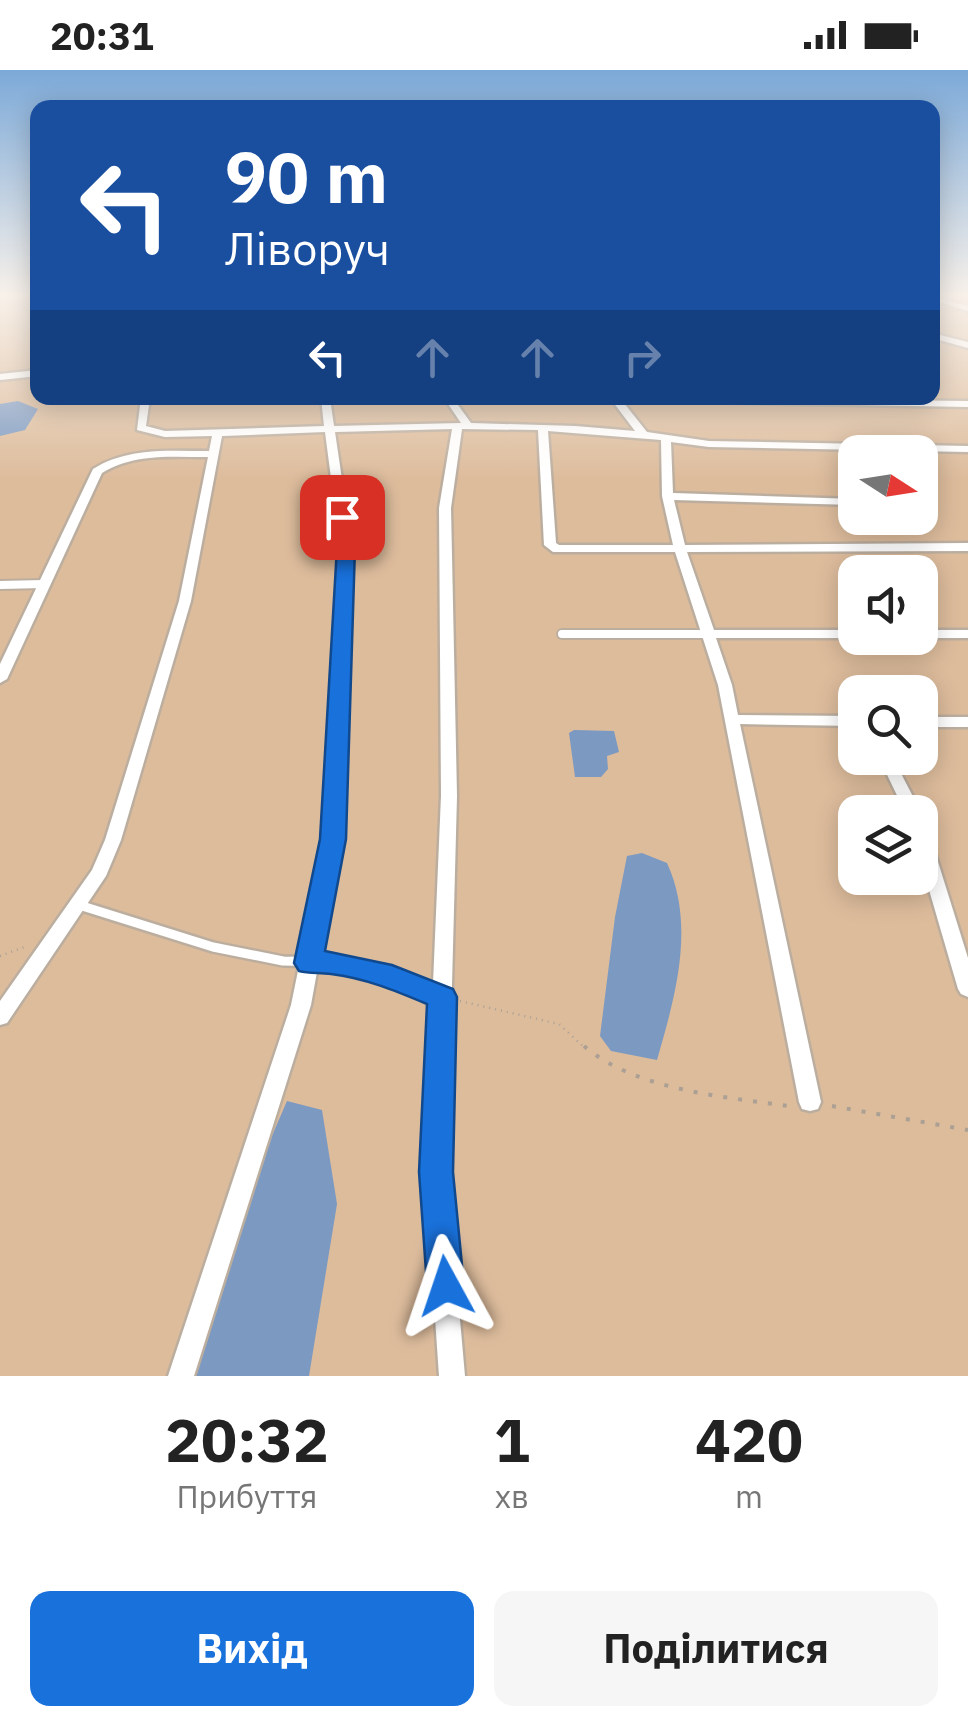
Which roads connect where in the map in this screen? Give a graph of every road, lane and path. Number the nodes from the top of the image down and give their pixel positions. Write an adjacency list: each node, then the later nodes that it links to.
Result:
1 (30, 374): 2 (street)
2 (0, 377)
3 (940, 403): 4 (street)
4 (968, 404)
5 (144, 405): 12 (street)
6 (326, 405): 9 (street)
7 (452, 405): 10 (street)
8 (620, 405): 13 (street)
9 (329, 427): 10 (street); 12 (street); 36 (street)
10 (463, 427): 11 (street); 38 (street)
11 (544, 430): 13 (street); 20 (street)
12 (218, 432): 16 (street)
13 (643, 434): 14 (street)
14 (666, 436): 15 (street); 17 (street)
15 (968, 449)
16 (212, 454): 21 (street); 35 (street)
17 (668, 496): 18 (street); 20 (street)
18 (838, 501)
19 (968, 547): 20 (street)
20 (680, 548): 24 (street)
21 (44, 584): 22 (lane); 28 (street)
22 (0, 585)
23 (562, 634): 24 (lane)
24 (707, 634): 25 (street); 30 (street)
25 (838, 634)
26 (938, 634): 27 (street)
27 (968, 634)
28 (7, 648): 29 (street)
29 (0, 679)
30 (732, 719): 31 (street); 40 (street)
31 (838, 721)
32 (938, 722): 33 (street)
33 (968, 722)
34 (938, 890): 37 (street)
35 (75, 904): 36 (lane); 39 (street)
36 (309, 963): 38 (lane); 42 (street)
37 (968, 989)
38 (442, 997): 40 (path); 43 (street)
39 (0, 1018)
40 (810, 1102): 41 (path)
41 (968, 1130)
42 (182, 1376)
43 (452, 1376)

